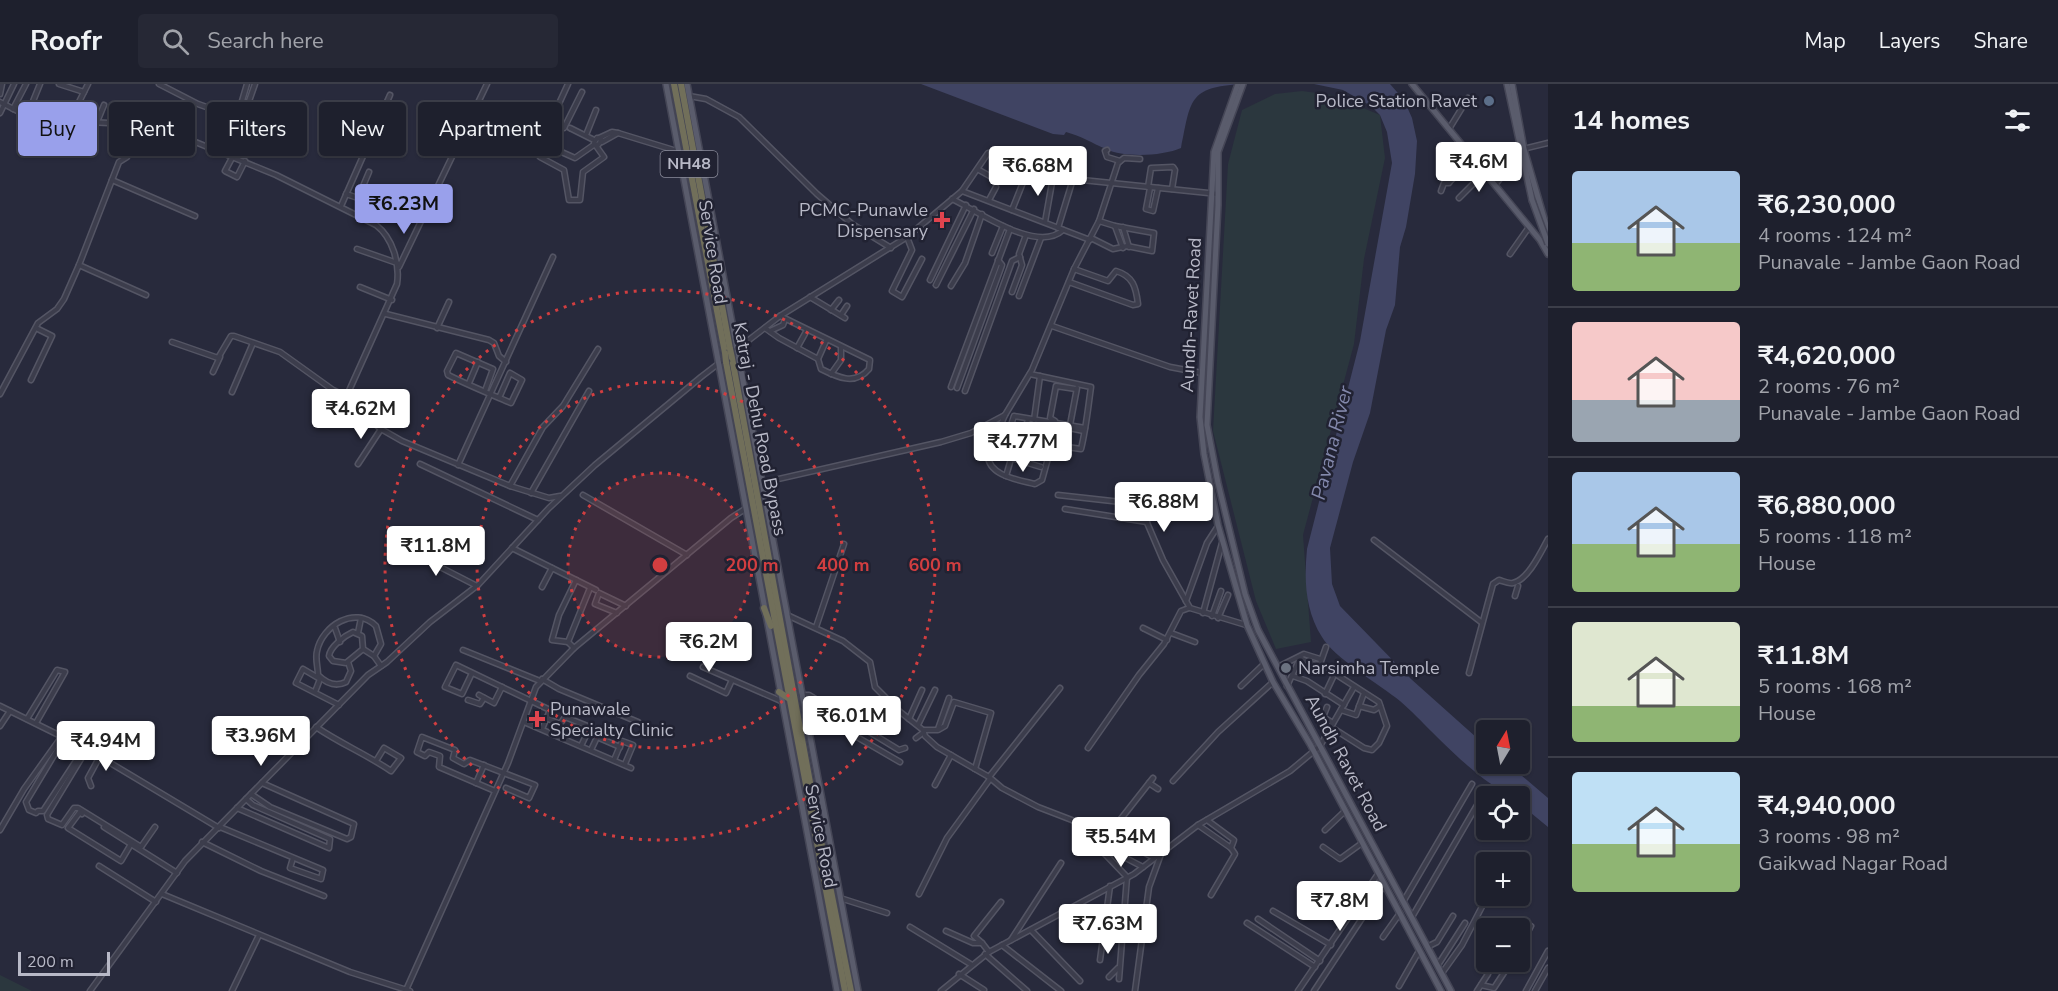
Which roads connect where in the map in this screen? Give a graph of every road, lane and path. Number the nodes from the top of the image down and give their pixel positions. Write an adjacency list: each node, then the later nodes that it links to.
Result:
1 (2, 84): 22 (street)
2 (14, 84): 30 (street)
3 (26, 84): 33 (street)
4 (40, 84): 26 (street)
5 (59, 84): 20 (street)
6 (88, 84): 20 (street)
7 (159, 84): 32 (street)
8 (247, 84): 28 (street)
9 (255, 84): 29 (street)
10 (487, 84): 113 (street)
11 (568, 84): 21 (street)
12 (666, 84): 39 (main road, Service Road)
13 (674, 84): 39 (highway, Katraj - Dehu Road Bypass / NH48)
14 (681, 84): 143 (highway, Katraj - Dehu Road Bypass / NH48)
15 (687, 84): 24 (main road, Service Road)
16 (1240, 84): 72 (main road)
17 (1412, 84): 41 (main road)
18 (1507, 84): 45 (main road)
19 (1512, 84): 45 (main road)
20 (84, 92): 27 (street)
21 (582, 92)
22 (0, 94)
23 (390, 95): 71 (street)
24 (689, 96): 101 (street); 143 (main road, Service Road)
25 (1468, 98): 41 (street)
26 (33, 102)
27 (79, 102)
28 (242, 102)
29 (249, 102)
30 (2, 103): 33 (street); 36 (street)
31 (104, 105): 37 (street)
32 (207, 107)
33 (13, 110): 35 (street)
34 (596, 110): 42 (street)
35 (18, 112)
36 (0, 113)
37 (97, 122): 38 (street)
38 (109, 122)
39 (678, 124): 47 (main road, Service Road); 143 (highway, Katraj - Dehu Road Bypass / NH48)
40 (570, 128): 42 (street)
41 (1449, 130): 52 (main road)
42 (586, 135): 43 (street)
43 (598, 142): 43 (street); 47 (street)
44 (1548, 143): 45 (street)
45 (1522, 149): 75 (main road)
46 (1107, 150): 54 (street)
47 (680, 152): 149 (main road, Service Road)
48 (128, 156): 62 (street)
49 (232, 156): 53 (street); 53 (street)
50 (1003, 158): 55 (street); 55 (street); 56 (street)
51 (1140, 159): 54 (street)
52 (1474, 160): 58 (main road); 70 (street)
53 (245, 161): 77 (street)
54 (1120, 161): 63 (street)
55 (979, 170): 69 (street)
56 (1028, 170): 59 (street); 80 (street)
57 (369, 172): 71 (street)
58 (1484, 173): 61 (main road); 73 (street)
59 (1053, 177): 60 (street); 84 (street)
60 (1073, 179): 63 (street); 89 (street)
61 (1488, 179): 64 (main road); 64 (street)
62 (112, 180): 82 (street); 112 (street)
63 (1113, 184): 66 (street); 83 (street)
64 (1494, 186): 88 (main road)
65 (996, 187): 76 (street)
66 (1149, 188): 67 (street); 67 (street); 68 (street)
67 (1158, 188): 68 (street)
68 (1172, 190): 72 (street)
69 (962, 191): 74 (street); 76 (street)
70 (1441, 191)
71 (346, 194): 77 (street)
72 (1215, 194): 151 (main road, Aundh-Ravet Road); 176 (main road, Aundh-Ravet Road)
73 (1459, 198)
74 (952, 199): 78 (street); 94 (street)
75 (1535, 199): 92 (main road); 99 (main road, bridge)
76 (989, 200): 80 (street)
77 (341, 206): 111 (street)
78 (966, 206): 79 (street); 115 (street)
79 (974, 209): 81 (street); 117 (street)
80 (1012, 210): 84 (street)
81 (982, 214): 85 (street); 118 (street)
82 (195, 216)
83 (1099, 221): 86 (street); 96 (street)
84 (1045, 222): 89 (street)
85 (1003, 226): 90 (street); 104 (street)
86 (1114, 226): 87 (street); 102 (street)
87 (1124, 227): 100 (street); 100 (street)
88 (1529, 227): 98 (main road); 105 (street)
89 (1058, 228): 91 (street)
90 (1010, 229): 93 (street); 110 (street)
91 (1063, 230): 95 (street); 96 (street)
92 (1548, 232)
93 (1026, 235): 95 (street); 108 (street)
94 (907, 237): 101 (street); 109 (street)
95 (1041, 238): 122 (street)
96 (1090, 239): 102 (street); 114 (street)
97 (1548, 239): 98 (main road)
98 (1540, 240): 106 (main road)
99 (1548, 244)
100 (1129, 247): 102 (street)
101 (891, 248): 123 (street)
102 (1123, 248)
103 (357, 249): 111 (street)
104 (992, 254)
105 (1510, 254)
106 (1548, 254)
107 (553, 257): 148 (street)
108 (1020, 257): 120 (street); 162 (street)
109 (922, 260)
110 (998, 260): 158 (street); 159 (street)
111 (397, 263): 113 (street)
112 (79, 265): 121 (street); 133 (street)
113 (398, 268): 124 (street)
114 (1074, 268): 116 (street); 116 (street)
115 (930, 280)
116 (1069, 281): 131 (street)
117 (936, 285)
118 (951, 286)
119 (360, 287): 124 (street)
120 (1012, 292)
121 (146, 294)
122 (1019, 296)
123 (810, 297): 128 (street); 130 (street)
124 (392, 300): 129 (street)
125 (839, 300): 128 (street)
126 (449, 302): 132 (street)
127 (847, 306): 128 (street)
128 (831, 310)
129 (386, 314): 132 (street); 166 (street)
130 (783, 318): 134 (street); 135 (street); 136 (street)
131 (1052, 326): 151 (street); 153 (street)
132 (437, 327): 148 (street)
133 (36, 328): 155 (street); 164 (street)
134 (765, 328): 136 (street); 143 (street)
135 (807, 330): 137 (street); 141 (street)
136 (770, 331): 141 (street)
137 (826, 340): 140 (street); 145 (street)
138 (172, 342): 144 (street)
139 (253, 343): 144 (street); 163 (street); 166 (street)
140 (841, 347): 152 (street); 152 (street)
141 (797, 348): 145 (street)
142 (598, 349): 187 (street)
143 (730, 351): 146 (highway, Katraj - Dehu Road Bypass / NH48, bridge); 149 (street); 186 (main road, Service Road)
144 (220, 356): 150 (street)
145 (818, 358): 152 (street)
146 (729, 360): 186 (highway, Katraj - Dehu Road Bypass / NH48); 234 (highway, Katraj - Dehu Road Bypass / NH48)
147 (478, 362): 156 (street); 156 (street); 160 (street)
148 (506, 362): 165 (street)
149 (718, 365): 191 (street); 192 (main road, Service Road)
150 (213, 372)
151 (1203, 373): 176 (main road, Aundh-Ravet Road)
152 (831, 374)
153 (1030, 374): 154 (street); 168 (street)
154 (1040, 376): 157 (street); 170 (street)
155 (30, 380)
156 (469, 384): 160 (street)
157 (1077, 386): 172 (street); 172 (street); 174 (street)
158 (951, 387)
159 (957, 388)
160 (484, 391): 165 (street)
161 (589, 391): 188 (street)
162 (965, 391)
163 (232, 392)
164 (0, 394)
165 (491, 394): 167 (street); 183 (street)
166 (347, 397): 173 (street)
167 (499, 398): 167 (street)
168 (1004, 417): 171 (street); 179 (street); 186 (street)
169 (1028, 418): 170 (street); 171 (street); 177 (street)
170 (1034, 420): 172 (street)
171 (1012, 422): 175 (street)
172 (1070, 424): 174 (street)
173 (381, 429): 181 (street); 183 (street)
174 (1084, 430): 178 (street); 178 (street)
175 (1009, 431)
176 (1205, 438): 196 (main road, Aundh Ravet Road); 246 (main road, Aundh Ravet Road)
177 (1023, 440)
178 (1066, 446): 185 (street)
179 (989, 451): 180 (street); 185 (street)
180 (1011, 459): 184 (street); 185 (street)
181 (358, 464)
182 (420, 464): 194 (street)
183 (458, 465): 187 (street)
184 (1041, 467)
185 (1006, 476)
186 (759, 483): 219 (main road, Service Road); 325 (highway, Katraj - Dehu Road Bypass / NH48)
187 (510, 486): 188 (street)
188 (531, 493): 191 (street)
189 (583, 495): 203 (street)
190 (1058, 495): 195 (street)
191 (561, 496): 194 (street)
192 (746, 509): 203 (street); 215 (main road, Service Road)
193 (1065, 509): 195 (street)
194 (538, 520): 201 (street)
195 (1148, 523): 213 (street)
196 (1218, 525): 199 (main road, Aundh Ravet Road); 213 (street)
197 (1548, 539): 223 (street)
198 (1374, 540): 223 (street)
199 (1222, 542): 218 (street); 224 (main road, Aundh Ravet Road)
200 (844, 544): 225 (street)
201 (512, 548): 204 (street); 206 (street)
202 (405, 549): 206 (street)
203 (687, 555): 214 (street)
204 (552, 568): 205 (street); 208 (street)
205 (576, 581): 209 (street); 232 (street); 232 (street)
206 (477, 586): 244 (street)
207 (1518, 586): 212 (street)
208 (542, 587)
209 (596, 590)
210 (1221, 591): 220 (street)
211 (1228, 595): 222 (street)
212 (1515, 596)
213 (1186, 602): 216 (street)
214 (626, 606): 217 (street); 217 (street)
215 (764, 608): 234 (highway); 247 (main road, Service Road)
216 (1190, 608): 218 (street); 229 (street)
217 (617, 613): 236 (street)
218 (1203, 613): 220 (street)
219 (786, 614): 225 (street); 270 (main road, Service Road)
220 (1212, 616): 222 (street)
221 (361, 618): 226 (street); 228 (street); 239 (street)
222 (1218, 618): 224 (street)
223 (1481, 622): 250 (street)
224 (1247, 625): 243 (main road, Aundh Ravet Road)
225 (816, 627): 288 (street)
226 (335, 628): 231 (street); 255 (street)
227 (1143, 628): 230 (street)
228 (358, 633): 231 (street); 237 (street)
229 (1171, 633): 230 (street); 233 (street)
230 (1167, 640): 310 (street)
231 (340, 642): 242 (street)
232 (568, 642): 236 (street)
233 (1195, 642)
234 (779, 645): 247 (highway, Katraj - Dehu Road Bypass / NH48)
235 (1326, 647): 241 (street)
236 (574, 648): 253 (street)
237 (363, 649): 239 (street); 242 (street)
238 (463, 650): 253 (street)
239 (374, 656): 244 (street)
240 (1300, 658): 241 (street); 246 (street); 252 (street)
241 (1320, 661): 248 (street)
242 (348, 662): 255 (street)
243 (1265, 663): 256 (main road, Aundh Ravet Road); 257 (street)
244 (381, 666): 261 (street)
245 (704, 667): 254 (street)
246 (1277, 667): 258 (main road, Aundh Ravet Road)
247 (779, 668): 266 (main road, Service Road); 272 (highway, Katraj - Dehu Road Bypass / NH48)
248 (1336, 671): 260 (street); 268 (street)
249 (472, 673): 249 (street); 259 (street)
250 (1469, 673)
251 (690, 676): 254 (street)
252 (1293, 676): 258 (street); 268 (street)
253 (541, 680): 275 (street); 290 (street)
254 (732, 680): 276 (street)
255 (346, 682): 261 (street)
256 (1273, 682): 312 (main road, Aundh Ravet Road); 326 (street)
257 (1241, 686)
258 (1287, 686): 306 (main road, Aundh Ravet Road)
259 (502, 687): 271 (street); 275 (street)
260 (1354, 687): 267 (street); 278 (street)
261 (354, 688): 277 (street)
262 (1060, 688): 323 (street)
263 (922, 690): 288 (street)
264 (935, 690): 293 (street)
265 (315, 692): 265 (street); 277 (street)
266 (779, 692): 272 (highway); 276 (main road, Service Road)
267 (1364, 693): 280 (street); 281 (street)
268 (1325, 694): 278 (street)
269 (478, 695): 271 (street)
270 (801, 695): 285 (street); 325 (main road, Service Road)
271 (484, 698): 274 (street)
272 (788, 698): 377 (highway, Katraj - Dehu Road Bypass / NH48)
273 (949, 698): 299 (street)
274 (468, 700)
275 (531, 701): 286 (street); 289 (street)
276 (781, 701): 376 (main road, Service Road)
277 (339, 705): 296 (street)
278 (1344, 705): 283 (street)
279 (0, 706): 284 (street)
280 (1359, 706): 281 (street); 283 (street)
281 (1380, 706): 294 (street)
282 (1327, 707): 294 (street)
283 (1341, 710): 294 (street)
284 (10, 711): 287 (street); 295 (street)
285 (843, 717): 309 (street); 317 (street)
286 (546, 718): 297 (street); 298 (street)
287 (27, 719): 291 (street); 291 (street)
288 (909, 719): 293 (street)
289 (524, 722): 298 (street); 322 (street)
290 (638, 722)
291 (36, 723): 301 (street)
292 (82, 725): 304 (street)
293 (918, 725): 300 (street)
294 (1332, 725): 306 (street)
295 (0, 726)
296 (316, 727): 316 (street); 327 (street)
297 (590, 727): 302 (street); 305 (street)
298 (542, 729): 305 (street)
299 (938, 730): 300 (street); 321 (street)
300 (923, 731): 303 (street); 313 (street)
301 (63, 736): 304 (street); 308 (street); 346 (street)
302 (597, 737): 307 (street); 311 (street)
303 (916, 738)
304 (72, 741): 308 (street)
305 (581, 746): 311 (street)
306 (1320, 746): 312 (street); 375 (main road, Aundh Ravet Road)
307 (620, 747): 315 (street); 319 (street)
308 (86, 748): 314 (street); 343 (street)
309 (904, 748)
310 (1088, 748)
311 (591, 750): 315 (street)
312 (1314, 751): 340 (main road, Aundh Ravet Road); 341 (street)
313 (951, 755): 321 (street); 330 (street)
314 (100, 756): 332 (street); 344 (street)
315 (614, 760): 319 (street)
316 (376, 761): 316 (street)
317 (900, 762)
318 (484, 765): 322 (street); 328 (street); 328 (street)
319 (625, 765): 320 (street)
320 (632, 768)
321 (975, 769): 323 (street)
322 (503, 772): 333 (street); 335 (street)
323 (989, 778): 347 (street); 368 (street)
324 (1153, 778): 329 (street)
325 (813, 779): 371 (main road, Service Road); 426 (highway, Katraj - Dehu Road Bypass / NH48)
326 (1173, 781)
327 (262, 783): 336 (street); 336 (street)
328 (476, 783): 335 (street)
329 (1149, 783): 334 (street); 347 (street)
330 (935, 784)
331 (1472, 784): 375 (street)
332 (91, 786)
333 (506, 788)
334 (1158, 789)
335 (495, 791): 420 (street)
336 (251, 794): 337 (street)
337 (246, 799): 339 (street); 339 (street)
338 (1476, 807): 383 (street)
339 (237, 808): 344 (street)
340 (1345, 811): 345 (street); 349 (main road, Aundh Ravet Road)
341 (1207, 820): 342 (street); 353 (street)
342 (1198, 825): 353 (street); 355 (street)
343 (155, 827)
344 (220, 827): 348 (street); 356 (street)
345 (1325, 830)
346 (0, 831)
347 (1109, 834): 357 (street)
348 (202, 842): 361 (street); 370 (street)
349 (1362, 843): 352 (street); 362 (main road, Aundh Ravet Road)
350 (131, 844): 350 (street); 361 (street)
351 (1089, 847): 354 (street)
352 (1323, 847)
353 (1231, 848): 369 (street)
354 (1104, 853): 360 (street); 363 (street)
355 (1161, 853): 357 (street); 394 (street)
356 (293, 858): 356 (street)
357 (1154, 858): 360 (street)
358 (1061, 863): 396 (street)
359 (99, 866): 373 (street)
360 (1143, 867): 363 (street)
361 (177, 873): 367 (street)
362 (1378, 874): 365 (main road, Aundh Ravet Road); 372 (street)
363 (1127, 877): 364 (street); 392 (street)
364 (1110, 885): 389 (street); 404 (street)
365 (1384, 885): 381 (main road, Aundh Ravet Road); 433 (street)
366 (1336, 886): 372 (street)
367 (162, 894): 373 (street); 393 (street)
368 (919, 894)
369 (1211, 895)
370 (324, 896)
371 (839, 898): 380 (street); 427 (main road, Service Road)
372 (1360, 901): 399 (street)
373 (156, 902): 422 (street)
374 (1001, 902): 397 (street)
375 (1403, 902): 383 (main road, Aundh Ravet Road)
376 (820, 906): 377 (highway); 424 (main road, Service Road)
377 (828, 906): 425 (highway, Katraj - Dehu Road Bypass / NH48)
378 (1483, 906): 413 (street)
379 (1273, 911): 399 (street)
380 (887, 913)
381 (1400, 914): 395 (street); 401 (main road, Aundh Ravet Road)
382 (1453, 916): 400 (street)
383 (1411, 917): 400 (main road, Aundh Ravet Road)
384 (1258, 919): 405 (street)
385 (1247, 923): 409 (street)
386 (1465, 923): 407 (street)
387 (1532, 926): 390 (street)
388 (909, 927): 406 (street)
389 (1031, 930): 396 (street); 417 (street)
390 (1530, 930)
391 (946, 931): 397 (street)
392 (1122, 932): 394 (street); 408 (street)
393 (259, 935): 420 (street); 423 (street)
394 (1142, 935): 431 (street)
395 (1383, 937)
396 (1011, 940): 398 (street)
397 (982, 943): 403 (street)
398 (1002, 945): 403 (street); 430 (street)
399 (1331, 945): 405 (street)
400 (1427, 947): 407 (main road, Aundh Ravet Road)
401 (1419, 951): 419 (street); 434 (main road, Aundh Ravet Road)
402 (1548, 951): 437 (street)
403 (987, 953): 406 (street); 429 (street)
404 (1100, 960)
405 (1320, 961): 409 (street)
406 (972, 965): 412 (street)
407 (1437, 965): 413 (main road, Aundh Ravet Road)
408 (1118, 967): 415 (street); 416 (street)
409 (1315, 967): 432 (street)
410 (1548, 968): 438 (street)
411 (1504, 972): 418 (street)
412 (959, 974): 421 (street); 428 (street)
413 (1442, 974): 435 (main road, Aundh Ravet Road)
414 (1488, 974): 418 (street)
415 (1109, 977)
416 (1119, 979)
417 (1080, 981)
418 (1481, 985): 436 (street)
419 (1399, 986)
420 (408, 990)
421 (984, 990)
422 (90, 991)
423 (232, 991)
424 (837, 991)
425 (845, 991)
426 (851, 991)
427 (858, 991)
428 (941, 991)
429 (1027, 991)
430 (1061, 991)
431 (1136, 991)
432 (1298, 991)
433 (1314, 991)
434 (1441, 991)
435 (1451, 991)
436 (1477, 991)
437 (1526, 991)
438 (1536, 991)

